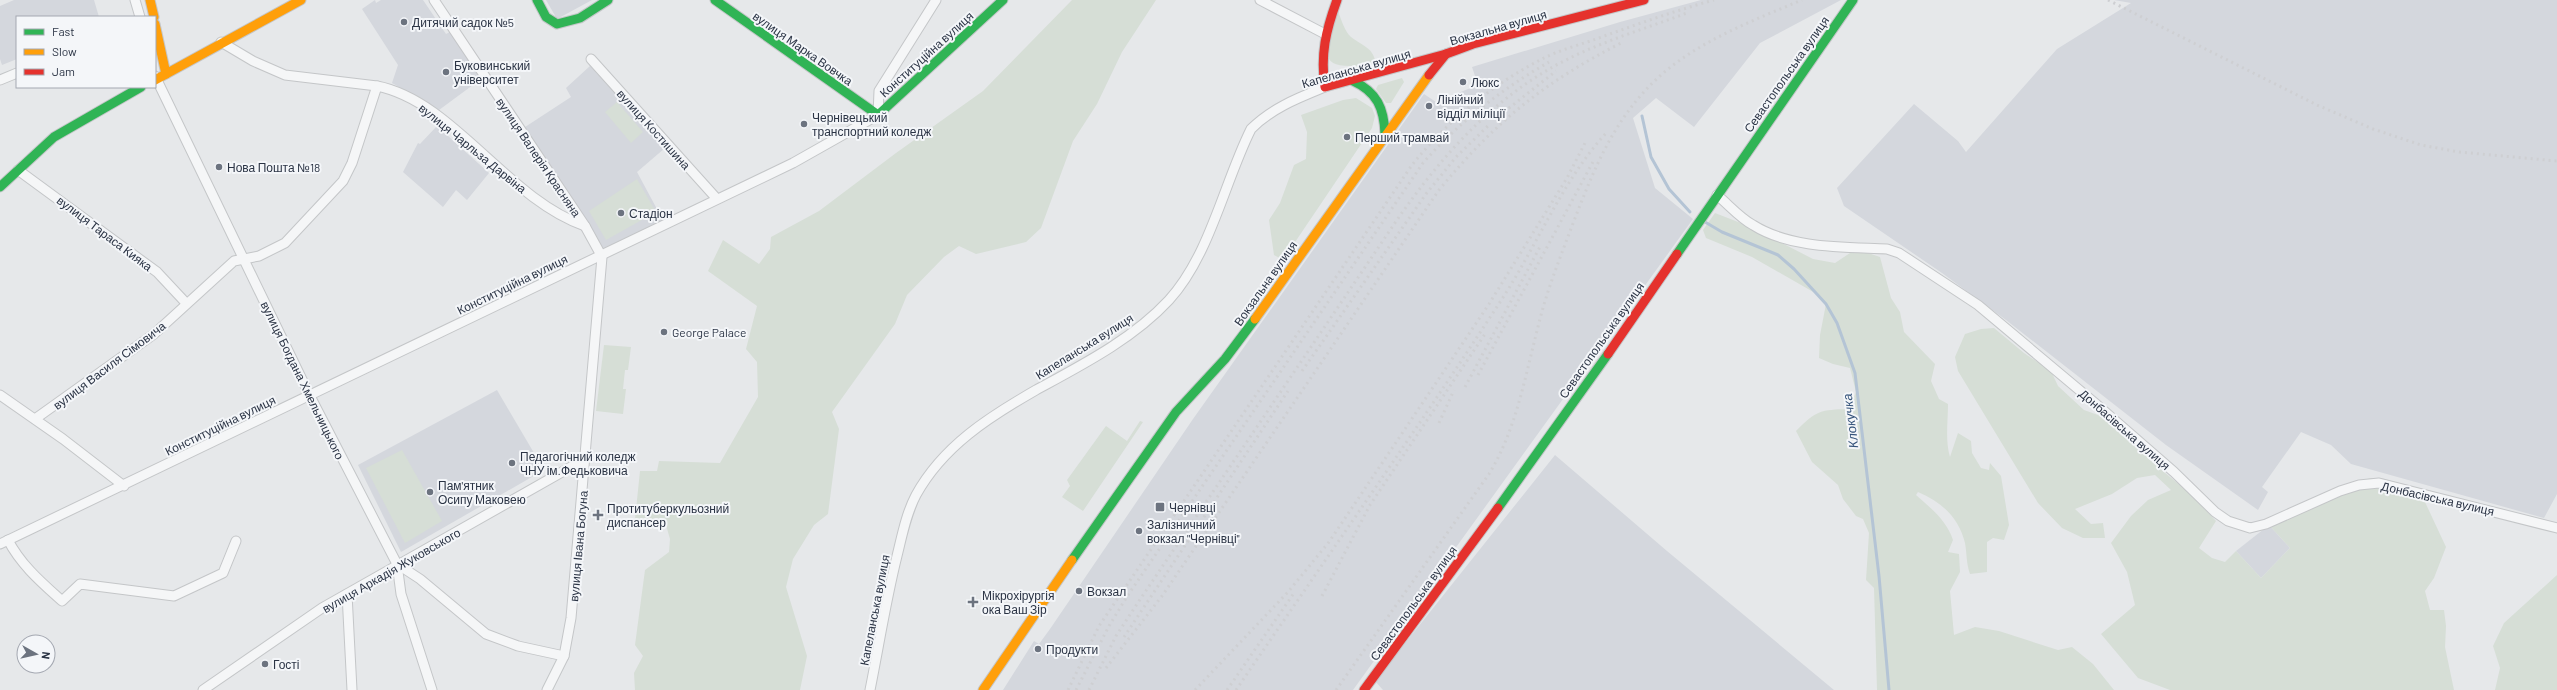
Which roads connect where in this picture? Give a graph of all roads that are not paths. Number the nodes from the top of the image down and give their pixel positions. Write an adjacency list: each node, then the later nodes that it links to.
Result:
1 (135, 0): 16 (street)
2 (150, 0): 17 (street)
3 (301, 0): 20 (street)
4 (434, 0): 40 (street, вулиця Валерія Красняна)
5 (537, 0): 6 (street)
6 (608, 0)
7 (715, 0): 34 (street, вулиця Марка Вовчка)
8 (936, 0): 34 (street)
9 (1003, 0): 34 (street, Конституційна вулиця)
10 (1260, 0): 19 (street)
11 (1337, 0): 19 (street)
12 (1603, 0): 15 (street)
13 (1644, 0): 15 (street, Вокзальна вулиця)
14 (1853, 0): 38 (street, Севастопольська вулиця)
15 (1605, 11): 21 (street, Вокзальна вулиця)
16 (140, 16)
17 (154, 16)
18 (156, 29): 24 (street)
19 (1324, 34): 30 (street)
20 (221, 42): 24 (street); 29 (street, вулиця Чарльза Дарвіна)
21 (1446, 54): 28 (street, Капеланська вулиця); 32 (street, Вокзальна вулиця)
22 (591, 59): 39 (street, вулиця Костишина)
23 (16, 73): 26 (street)
24 (166, 74): 25 (street)
25 (156, 78)
26 (0, 80)
27 (156, 80): 42 (street, вулиця Богдана Хмельницького)
28 (1353, 81): 30 (street, Капеланська вулиця); 33 (street)
29 (377, 86): 40 (street, вулиця Чарльза Дарвіна); 42 (street, вулиця Василя Сімовича)
30 (1325, 87): 59 (street, Капеланська вулиця)
31 (139, 88): 36 (street)
32 (1404, 106): 33 (street); 35 (street, Вокзальна вулиця)
33 (1383, 107): 35 (street)
34 (878, 115): 39 (street, Конституційна вулиця)
35 (1385, 134): 60 (street, Вокзальна вулиця)
36 (18, 170): 37 (street); 43 (street, вулиця Тараса Кияка)
37 (0, 187)
38 (1717, 195): 49 (street, Донбасівська вулиця); 61 (street, Севастопольська вулиця)
39 (717, 199): 41 (street, Конституційна вулиця)
40 (585, 226): 41 (street, вулиця Валерія Красняна)
41 (602, 255): 44 (street, Конституційна вулиця); 47 (street, вулиця Івана Богуна)
42 (244, 259): 43 (street, вулиця Василя Сімовича); 44 (street, вулиця Богдана Хмельницького)
43 (186, 303): 46 (street, вулиця Василя Сімовича)
44 (309, 394): 48 (street, Конституційна вулиця); 52 (street, вулиця Богдана Хмельницького)
45 (0, 395): 46 (street)
46 (35, 419): 48 (street)
47 (585, 459): 52 (street, вулиця Аркадія Жуковського); 54 (street, вулиця Івана Богуна)
48 (124, 486): 50 (street, Конституційна вулиця)
49 (2557, 528)
50 (4, 542): 51 (street)
51 (236, 542)
52 (397, 564): 53 (street, вулиця Аркадія Жуковського); 54 (street); 57 (street, вулиця Богдана Хмельницького)
53 (347, 594): 55 (street, вулиця Аркадія Жуковського); 56 (street)
54 (564, 656): 58 (street, вулиця Івана Богуна)
55 (203, 690)
56 (352, 690)
57 (432, 690)
58 (547, 690)
59 (870, 690)
60 (983, 690)
61 (1364, 690)

